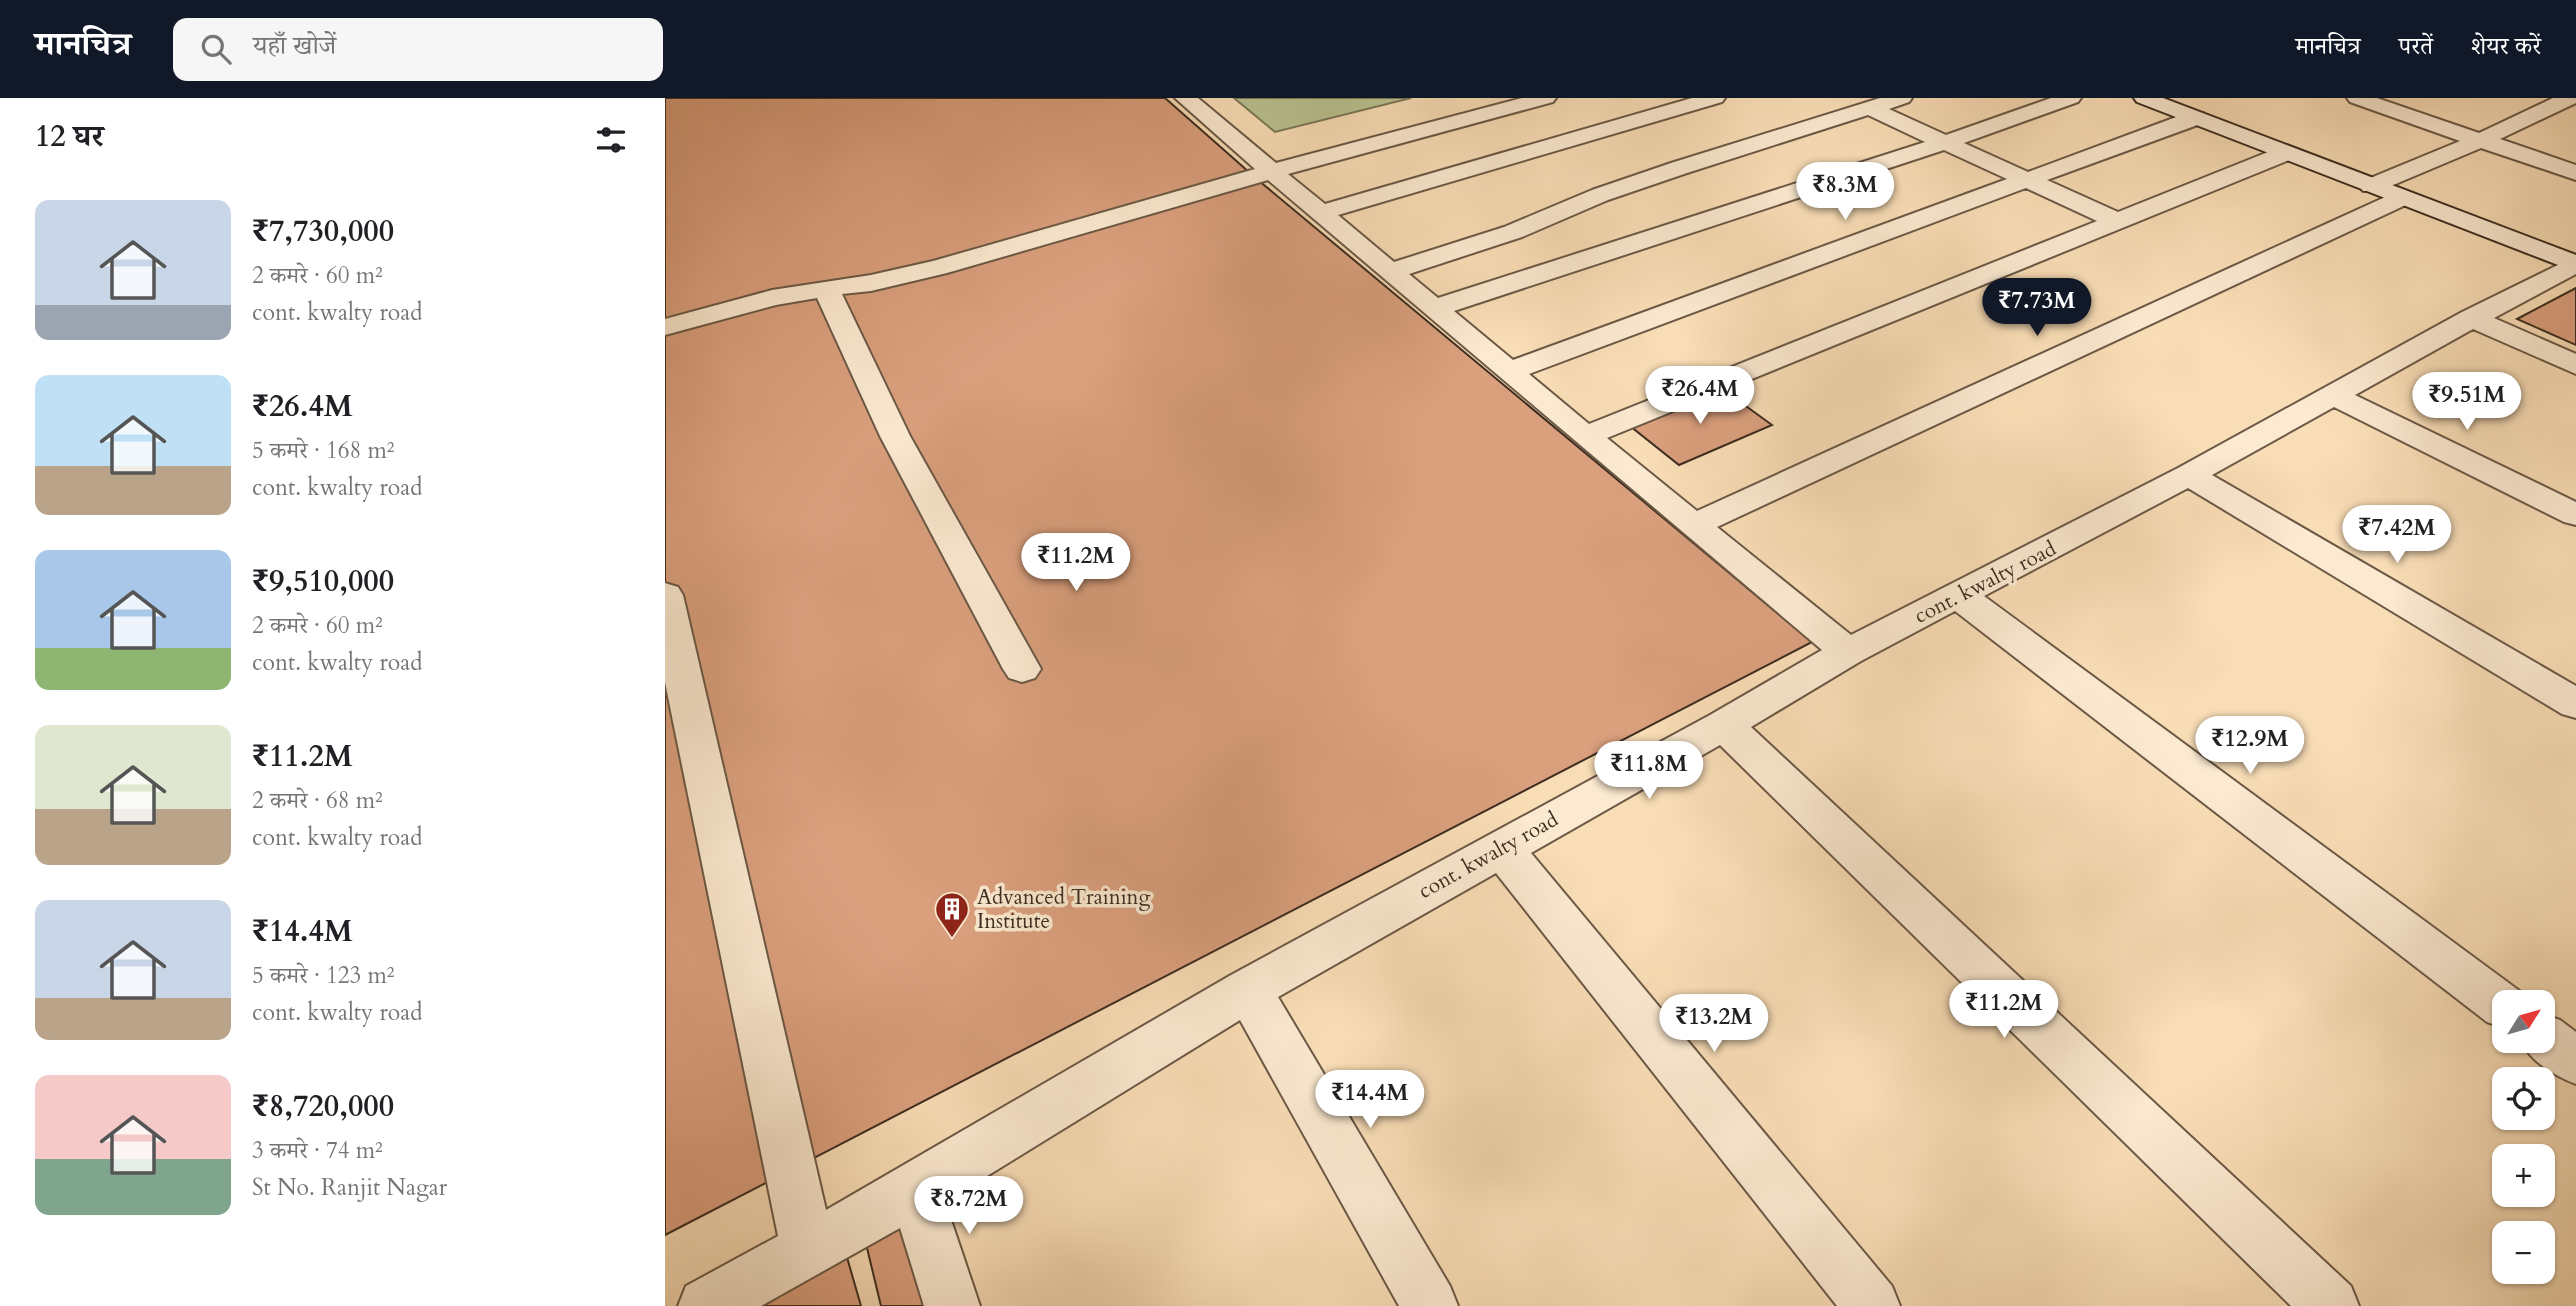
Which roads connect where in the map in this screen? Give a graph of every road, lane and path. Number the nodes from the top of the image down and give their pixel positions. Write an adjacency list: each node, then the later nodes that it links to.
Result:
1 (1185, 98): 14 (street)
2 (1546, 98): 14 (street)
3 (1715, 98): 19 (street)
4 (1902, 98): 9 (street)
5 (2071, 98): 12 (street)
6 (2144, 98): 10 (street)
7 (2357, 98): 11 (street)
8 (2566, 100): 11 (street)
9 (1869, 108): 12 (street); 22 (street)
10 (2195, 118): 13 (street); 16 (street)
11 (2481, 140): 15 (street); 17 (street)
12 (1944, 143): 16 (street); 24 (street)
13 (2286, 153): 17 (street); 20 (street)
14 (1272, 171): 19 (street); 23 (street)
15 (2576, 173)
16 (2027, 180): 20 (street); 28 (street)
17 (2371, 186): 18 (street)
18 (2402, 198): 21 (street); 33 (street)
19 (1322, 212): 22 (street)
20 (2117, 221): 30 (street)
21 (2576, 264): 25 (street, cont. kwalty road)
22 (1391, 271): 24 (street)
23 (826, 289): 26 (street); 37 (street)
24 (1436, 308): 28 (street)
25 (2472, 318): 27 (street); 29 (street, cont. kwalty road)
26 (665, 327)
27 (2576, 365)
28 (1510, 371): 30 (street)
29 (2335, 396): 31 (street, cont. kwalty road); 32 (street)
30 (1585, 436): 33 (street)
31 (2189, 475): 35 (street, cont. kwalty road); 38 (street)
32 (2576, 515)
33 (1693, 525): 36 (street)
34 (665, 595): 39 (street)
35 (1959, 596): 36 (street, cont. kwalty road); 43 (street)
36 (1848, 652): 40 (street, cont. kwalty road)
37 (1022, 669)
38 (2576, 704)
39 (677, 712): 47 (street)
40 (1724, 725): 41 (street, cont. kwalty road); 52 (street)
41 (1501, 847): 42 (street, cont. kwalty road); 51 (street)
42 (1248, 990): 46 (street, cont. kwalty road); 50 (street)
43 (2492, 998)
44 (2555, 1044): 45 (street)
45 (2576, 1060)
46 (915, 1190): 47 (street, cont. kwalty road); 49 (street)
47 (808, 1251): 48 (street, cont. kwalty road)
48 (706, 1306)
49 (952, 1306)
50 (1430, 1306)
51 (1872, 1306)
52 (2331, 1306)

